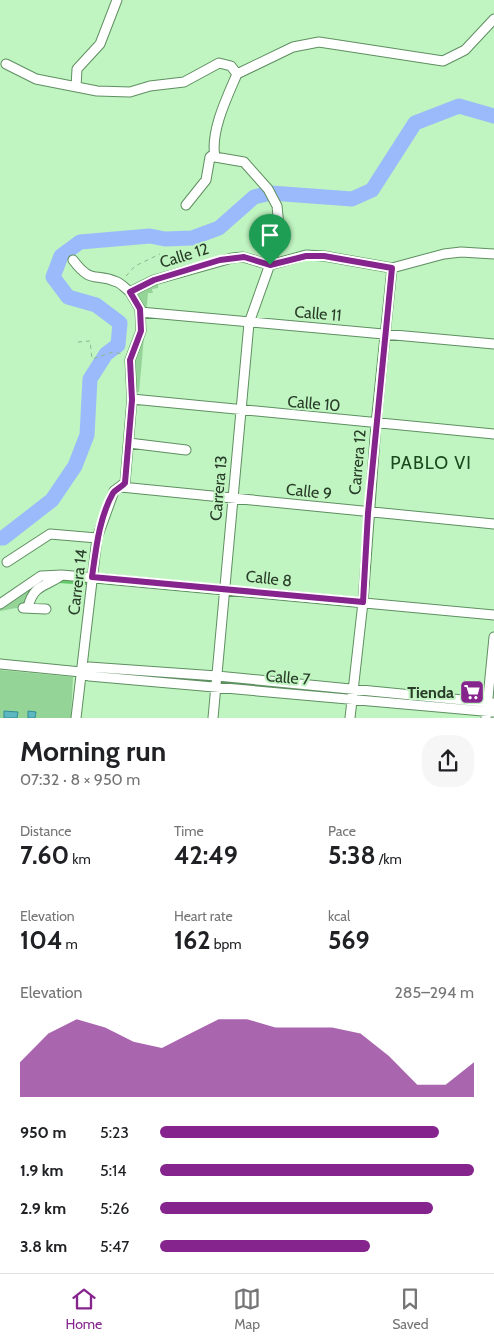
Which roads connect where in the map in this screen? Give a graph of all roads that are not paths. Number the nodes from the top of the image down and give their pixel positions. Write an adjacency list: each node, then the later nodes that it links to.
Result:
1 (116, 0): 5 (street)
2 (494, 19): 4 (street)
3 (6, 64): 5 (street)
4 (237, 74): 5 (street); 6 (street)
5 (76, 87)
6 (214, 154): 7 (street); 10 (street, Carrera 13)
7 (186, 205)
8 (494, 254): 11 (street)
9 (72, 260): 12 (street)
10 (270, 265): 11 (street); 12 (street, Calle 12); 14 (street, Carrera 13)
11 (392, 268): 15 (street, Carrera 12)
12 (130, 292): 13 (street)
13 (140, 310): 14 (street, Calle 11); 17 (street, Carrera 14)
14 (249, 323): 15 (street, Calle 11); 18 (street, Carrera 13)
15 (384, 334): 16 (street, Calle 11); 19 (street, Carrera 12)
16 (494, 344)
17 (132, 400): 18 (street, Calle 10); 21 (street, Carrera 14)
18 (240, 411): 19 (street, Calle 10); 24 (street, Carrera 13)
19 (376, 424): 20 (street, Calle 10); 25 (street, Carrera 12)
20 (494, 434)
21 (129, 443): 22 (street); 23 (street, Carrera 14)
22 (186, 450)
23 (121, 487): 24 (street, Calle 9); 27 (street, Carrera 14)
24 (232, 498): 25 (street, Calle 9); 31 (street, Carrera 13)
25 (368, 513): 26 (street, Calle 9); 32 (street, Carrera 12)
26 (494, 524)
27 (97, 538): 28 (street); 30 (street, Carrera 14)
28 (7, 562)
29 (62, 575): 30 (street, Calle 8); 33 (street, Calle 8); 34 (street)
30 (92, 577): 31 (street, Calle 8); 38 (street, Carrera 14)
31 (224, 589): 32 (street, Calle 8); 39 (street, Carrera 13)
32 (363, 602): 35 (street, Calle 8); 40 (street, Carrera 12)
33 (0, 604)
34 (46, 609)
35 (494, 615)
36 (494, 637): 41 (street)
37 (0, 664): 38 (street, Calle 7)
38 (81, 672): 39 (street, Calle 7); 42 (street, Carrera 14)
39 (217, 681): 40 (street, Calle 7); 43 (street, Carrera 13)
40 (353, 694): 41 (street, Calle 7); 44 (street, Carrera 12)
41 (490, 709)
42 (76, 718)
43 (213, 718)
44 (350, 718)

